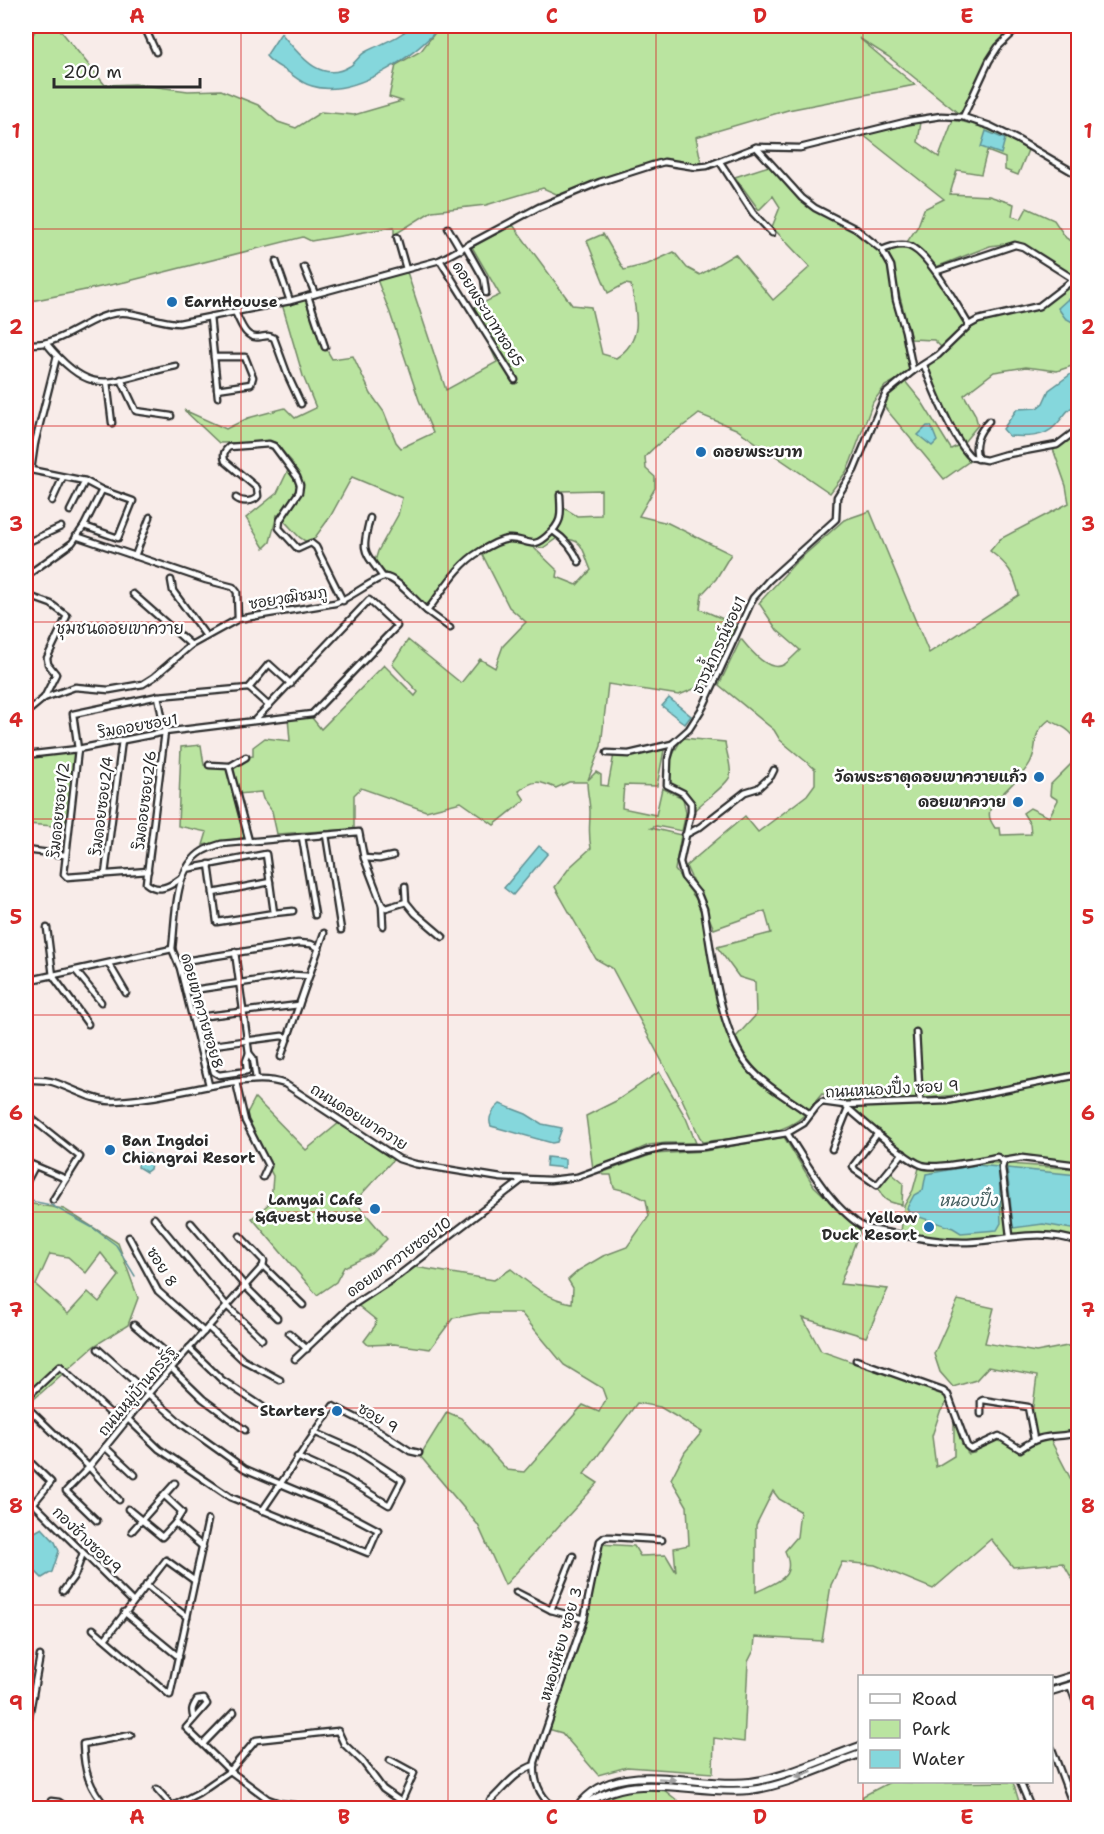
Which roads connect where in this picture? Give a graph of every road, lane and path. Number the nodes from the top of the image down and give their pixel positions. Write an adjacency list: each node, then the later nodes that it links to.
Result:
1 (144, 26): 5 (street)
2 (1020, 26): 6 (street)
3 (1071, 26): 4 (street)
4 (1078, 34)
5 (156, 52)
6 (963, 117): 7 (street); 9 (street)
7 (756, 147): 8 (street); 15 (street)
8 (720, 162): 11 (street); 13 (street)
9 (1078, 175)
10 (448, 228): 14 (street)
11 (772, 233)
12 (397, 237): 19 (street)
13 (466, 247): 14 (street); 22 (street)
14 (461, 249): 16 (street)
15 (882, 250): 20 (street); 36 (street)
16 (440, 260): 19 (street); 38 (street, ดอยพระบาทซอย5)
17 (276, 261): 25 (street)
18 (304, 267): 23 (street)
19 (406, 269): 23 (street)
20 (937, 272): 21 (street); 28 (street)
21 (1077, 278): 28 (street, ธารน้ำกรณ์ซอย1)
22 (486, 293)
23 (315, 294): 24 (street)
24 (308, 296): 25 (street); 31 (street)
25 (290, 301): 26 (street)
26 (235, 312): 27 (street); 42 (street)
27 (210, 317): 29 (street); 33 (street)
28 (969, 325): 34 (street, ธารน้ำกรณ์ซอย1)
29 (46, 343): 30 (street); 32 (street)
30 (26, 344)
31 (325, 347)
32 (57, 356): 39 (street); 48 (street)
33 (214, 357): 40 (street); 40 (street)
34 (924, 365): 36 (street, ธารน้ำกรณ์ซอย1); 49 (street)
35 (176, 366): 37 (street)
36 (912, 371): 86 (street, ธารน้ำกรณ์ซอย1)
37 (121, 379): 39 (street); 43 (street)
38 (515, 380)
39 (107, 382): 45 (street)
40 (218, 389): 41 (street)
41 (218, 397)
42 (301, 404)
43 (171, 416)
44 (989, 421): 49 (street)
45 (112, 423)
46 (1078, 429): 49 (street)
47 (26, 442): 48 (street)
48 (35, 444): 50 (street)
49 (978, 459)
50 (63, 477): 51 (street); 55 (street)
51 (85, 481): 52 (street); 56 (street)
52 (102, 490): 59 (street); 59 (street)
53 (560, 495): 61 (street)
54 (236, 498): 71 (street)
55 (52, 501)
56 (70, 511)
57 (150, 517): 64 (street)
58 (370, 518): 67 (street)
59 (84, 526): 62 (street)
60 (61, 527): 63 (street)
61 (553, 531): 65 (street); 72 (street)
62 (76, 536): 64 (street); 66 (street)
63 (26, 543)
64 (135, 556): 73 (street)
65 (579, 562)
66 (26, 576)
67 (383, 577): 71 (street, ซอยวุฒิชมภู); 72 (street)
68 (171, 580): 75 (street)
69 (133, 594): 76 (street)
70 (26, 595): 80 (street)
71 (343, 601): 73 (street, ซอยวุฒิชมภู)
72 (427, 611): 74 (street)
73 (238, 619): 75 (street, ซอยวุฒิชมภู)
74 (450, 628)
75 (206, 636): 76 (street, ซอยวุฒิชมภู)
76 (191, 645): 80 (street, ซอยวุฒิชมภู)
77 (291, 684): 78 (street); 81 (street); 83 (street, ริมดอยซอย1)
78 (249, 688): 79 (street); 81 (street)
79 (159, 696): 84 (street, ริมดอยซอย2/6); 87 (street, ริมดอยซอย1/2)
80 (44, 698): 82 (street, ซอยวุฒิชมภู)
81 (269, 706): 83 (street)
82 (26, 713)
83 (254, 721): 84 (street, ริมดอยซอย1)
84 (165, 732): 85 (street, ริมดอยซอย1); 104 (street, ริมดอยซอย2/6)
85 (122, 740): 87 (street, ริมดอยซอย1); 105 (street, ริมดอยซอย2/4)
86 (672, 744): 88 (street); 95 (street)
87 (78, 749): 89 (street, ริมดอยซอย1); 99 (street, ริมดอยซอย1/2)
88 (607, 753)
89 (26, 755)
90 (246, 757): 92 (street)
91 (209, 765): 92 (street)
92 (229, 767): 97 (street)
93 (774, 770): 95 (street)
94 (326, 835): 96 (street); 101 (street); 117 (street)
95 (685, 835): 153 (street)
96 (302, 837): 97 (street); 114 (street)
97 (249, 841): 103 (street)
98 (26, 850): 99 (street)
99 (65, 855): 105 (street, ริมดอยซอย1/2)
100 (393, 856): 101 (street)
101 (364, 858): 111 (street)
102 (209, 864): 103 (street); 107 (street); 109 (street)
103 (186, 869): 106 (street)
104 (148, 870): 105 (street); 106 (street)
105 (105, 874)
106 (180, 879): 121 (street)
107 (270, 882): 109 (street); 113 (street)
108 (405, 886): 110 (street)
109 (213, 893): 113 (street)
110 (406, 902): 111 (street); 119 (street)
111 (382, 905): 115 (street)
112 (293, 911): 113 (street)
113 (274, 913)
114 (315, 915)
115 (383, 926)
116 (47, 928): 126 (street)
117 (341, 930)
118 (324, 933): 120 (street)
119 (443, 937)
120 (319, 948): 122 (street); 127 (street)
121 (172, 949): 124 (street, ดอยเขาควายซอย8); 148 (street, ดอยเขาควายซอย8)
122 (236, 952): 123 (street); 129 (street)
123 (184, 961)
124 (109, 964): 125 (street, ดอยเขาควายซอย8); 131 (street)
125 (76, 972): 126 (street, ดอยเขาควายซอย8); 132 (street)
126 (53, 976): 128 (street, ดอยเขาควายซอย8); 136 (street)
127 (309, 976): 129 (street); 133 (street)
128 (26, 981)
129 (240, 982): 130 (street); 134 (street)
130 (193, 990)
131 (126, 993)
132 (101, 1002)
133 (299, 1005): 134 (street); 138 (street)
134 (244, 1012): 135 (street); 139 (street)
135 (198, 1017)
136 (88, 1024)
137 (916, 1032): 149 (street)
138 (288, 1038): 139 (street); 142 (street)
139 (248, 1040): 140 (street); 141 (street)
140 (206, 1046)
141 (249, 1053): 143 (street); 145 (street)
142 (281, 1058)
143 (212, 1065)
144 (1078, 1075): 149 (street, ถนนหนองปึ๋ง ซอย 9)
145 (256, 1079): 147 (street, ถนนดอยเขาควาย); 166 (street, ถนนดอยเขาควาย)
146 (26, 1080): 148 (street, ถนนดอยเขาควาย)
147 (236, 1082): 148 (street, ถนนดอยเขาควาย); 164 (street)
148 (209, 1085)
149 (920, 1102): 150 (street, ถนนหนองปึ๋ง ซอย 9)
150 (844, 1105): 151 (street); 153 (street, ถนนหนองปึ๋ง ซอย 9)
151 (849, 1109): 157 (street); 158 (street)
152 (26, 1114): 154 (street)
153 (810, 1114): 156 (street, ถนนหนองปึ๋ง ซอย 9)
154 (30, 1118): 155 (street); 165 (street)
155 (26, 1125)
156 (787, 1133): 166 (street, ถนนดอยเขาควาย); 172 (street)
157 (878, 1133): 159 (street); 159 (street)
158 (832, 1149)
159 (903, 1153): 160 (street)
160 (1004, 1161): 162 (street); 172 (street)
161 (26, 1162): 163 (street)
162 (1078, 1165)
163 (35, 1166): 165 (street); 167 (street)
164 (263, 1177)
165 (66, 1179): 168 (street)
166 (522, 1180): 186 (street, ดอยเขาควายซอย10)
167 (26, 1184)
168 (53, 1200)
169 (154, 1218): 178 (street)
170 (191, 1223): 176 (street)
171 (240, 1236): 175 (street)
172 (1010, 1236): 174 (street)
173 (129, 1237): 181 (street, ซอย 8)
174 (1078, 1242)
175 (263, 1266): 176 (street, ถนนหมู่บ้านกรรัฐ); 177 (street)
176 (245, 1286): 178 (street, ถนนหมู่บ้านกรรัฐ); 179 (street)
177 (303, 1305)
178 (227, 1306): 181 (street, ถนนหมู่บ้านกรรัฐ); 183 (street)
179 (277, 1318)
180 (134, 1325): 189 (street)
181 (206, 1329): 184 (street, ถนนหมู่บ้านกรรัฐ); 191 (street, ซอย 8)
182 (289, 1333): 186 (street)
183 (262, 1339)
184 (189, 1348): 189 (street, ถนนหมู่บ้านกรรัฐ); 195 (street)
185 (98, 1349): 192 (street)
186 (307, 1349): 187 (street, ดอยเขาควายซอย10)
187 (295, 1359)
188 (856, 1360): 202 (street)
189 (177, 1362): 190 (street, ถนนหมู่บ้านกรรัฐ)
190 (171, 1368): 192 (street, ถนนหมู่บ้านกรรัฐ); 199 (street)
191 (280, 1380)
192 (148, 1394): 198 (street, ถนนหมู่บ้านกรรัฐ); 210 (street)
193 (26, 1398): 196 (street)
194 (26, 1406): 207 (street)
195 (263, 1407)
196 (115, 1412)
197 (981, 1414): 202 (street)
198 (128, 1419): 203 (street, ถนนหมู่บ้านกรรัฐ); 216 (street)
199 (245, 1430)
200 (314, 1432): 204 (street, ซอย 9); 206 (street); 206 (street)
201 (1078, 1433): 202 (street)
202 (1034, 1439)
203 (105, 1447): 207 (street, ถนนหมู่บ้านกรรัฐ); 208 (street)
204 (419, 1453)
205 (26, 1458): 214 (street)
206 (297, 1458): 210 (street)
207 (89, 1467): 213 (street); 218 (street, ถนนหมู่บ้านกรรัฐ)
208 (135, 1475)
209 (175, 1483): 212 (street)
210 (280, 1485): 216 (street); 216 (street)
211 (26, 1496): 214 (street, กองช้างซอย9)
212 (165, 1496): 219 (street); 220 (street)
213 (119, 1500)
214 (33, 1504): 224 (street, กองช้างซอย9)
215 (128, 1509): 219 (street)
216 (262, 1511)
217 (208, 1520): 223 (street)
218 (97, 1521)
219 (144, 1521): 220 (street); 221 (street)
220 (175, 1523): 223 (street)
221 (132, 1531)
222 (662, 1539): 234 (street, หนองเหียง ซอย 3)
223 (203, 1547): 226 (street)
224 (82, 1553): 228 (street); 230 (street, กองช้างซอย9)
225 (573, 1556): 231 (street)
226 (195, 1581): 227 (street); 233 (street)
227 (146, 1585): 230 (street); 233 (street)
228 (63, 1591)
229 (516, 1592): 231 (street)
230 (132, 1601): 232 (street)
231 (551, 1610): 234 (street)
232 (124, 1612): 236 (street); 238 (street)
233 (187, 1617): 238 (street)
234 (584, 1619): 255 (street, หนองเหียง ซอย 3)
235 (93, 1629): 236 (street)
236 (105, 1639): 238 (street)
237 (40, 1656): 247 (street)
238 (178, 1656)
239 (1078, 1674): 240 (main road)
240 (1053, 1682)
241 (1078, 1683): 242 (main road)
242 (1070, 1686): 243 (main road); 244 (street)
243 (1053, 1691)
244 (1078, 1708)
245 (234, 1712): 249 (street)
246 (194, 1719): 249 (street)
247 (26, 1724)
248 (131, 1735): 267 (street)
249 (203, 1744): 257 (street)
250 (858, 1747): 258 (main road, one-way to 250)
251 (1053, 1752): 273 (street)
252 (858, 1755): 260 (main road, one-way to 260)
253 (27, 1756): 256 (street)
254 (390, 1760): 264 (street)
255 (535, 1765): 263 (street); 270 (street, หนองเหียง ซอย 3)
256 (26, 1769)
257 (230, 1771): 264 (street); 265 (street); 268 (street)
258 (637, 1778): 260 (main road); 271 (main road)
259 (1020, 1783): 272 (street)
260 (638, 1785): 271 (main road)
261 (157, 1789): 265 (street)
262 (51, 1801): 266 (street)
263 (490, 1801)
264 (401, 1802): 269 (street)
265 (170, 1807)
266 (68, 1809)
267 (107, 1809)
268 (314, 1809)
269 (410, 1809)
270 (555, 1809)
271 (578, 1809)
272 (1032, 1809)
273 (1074, 1809)

